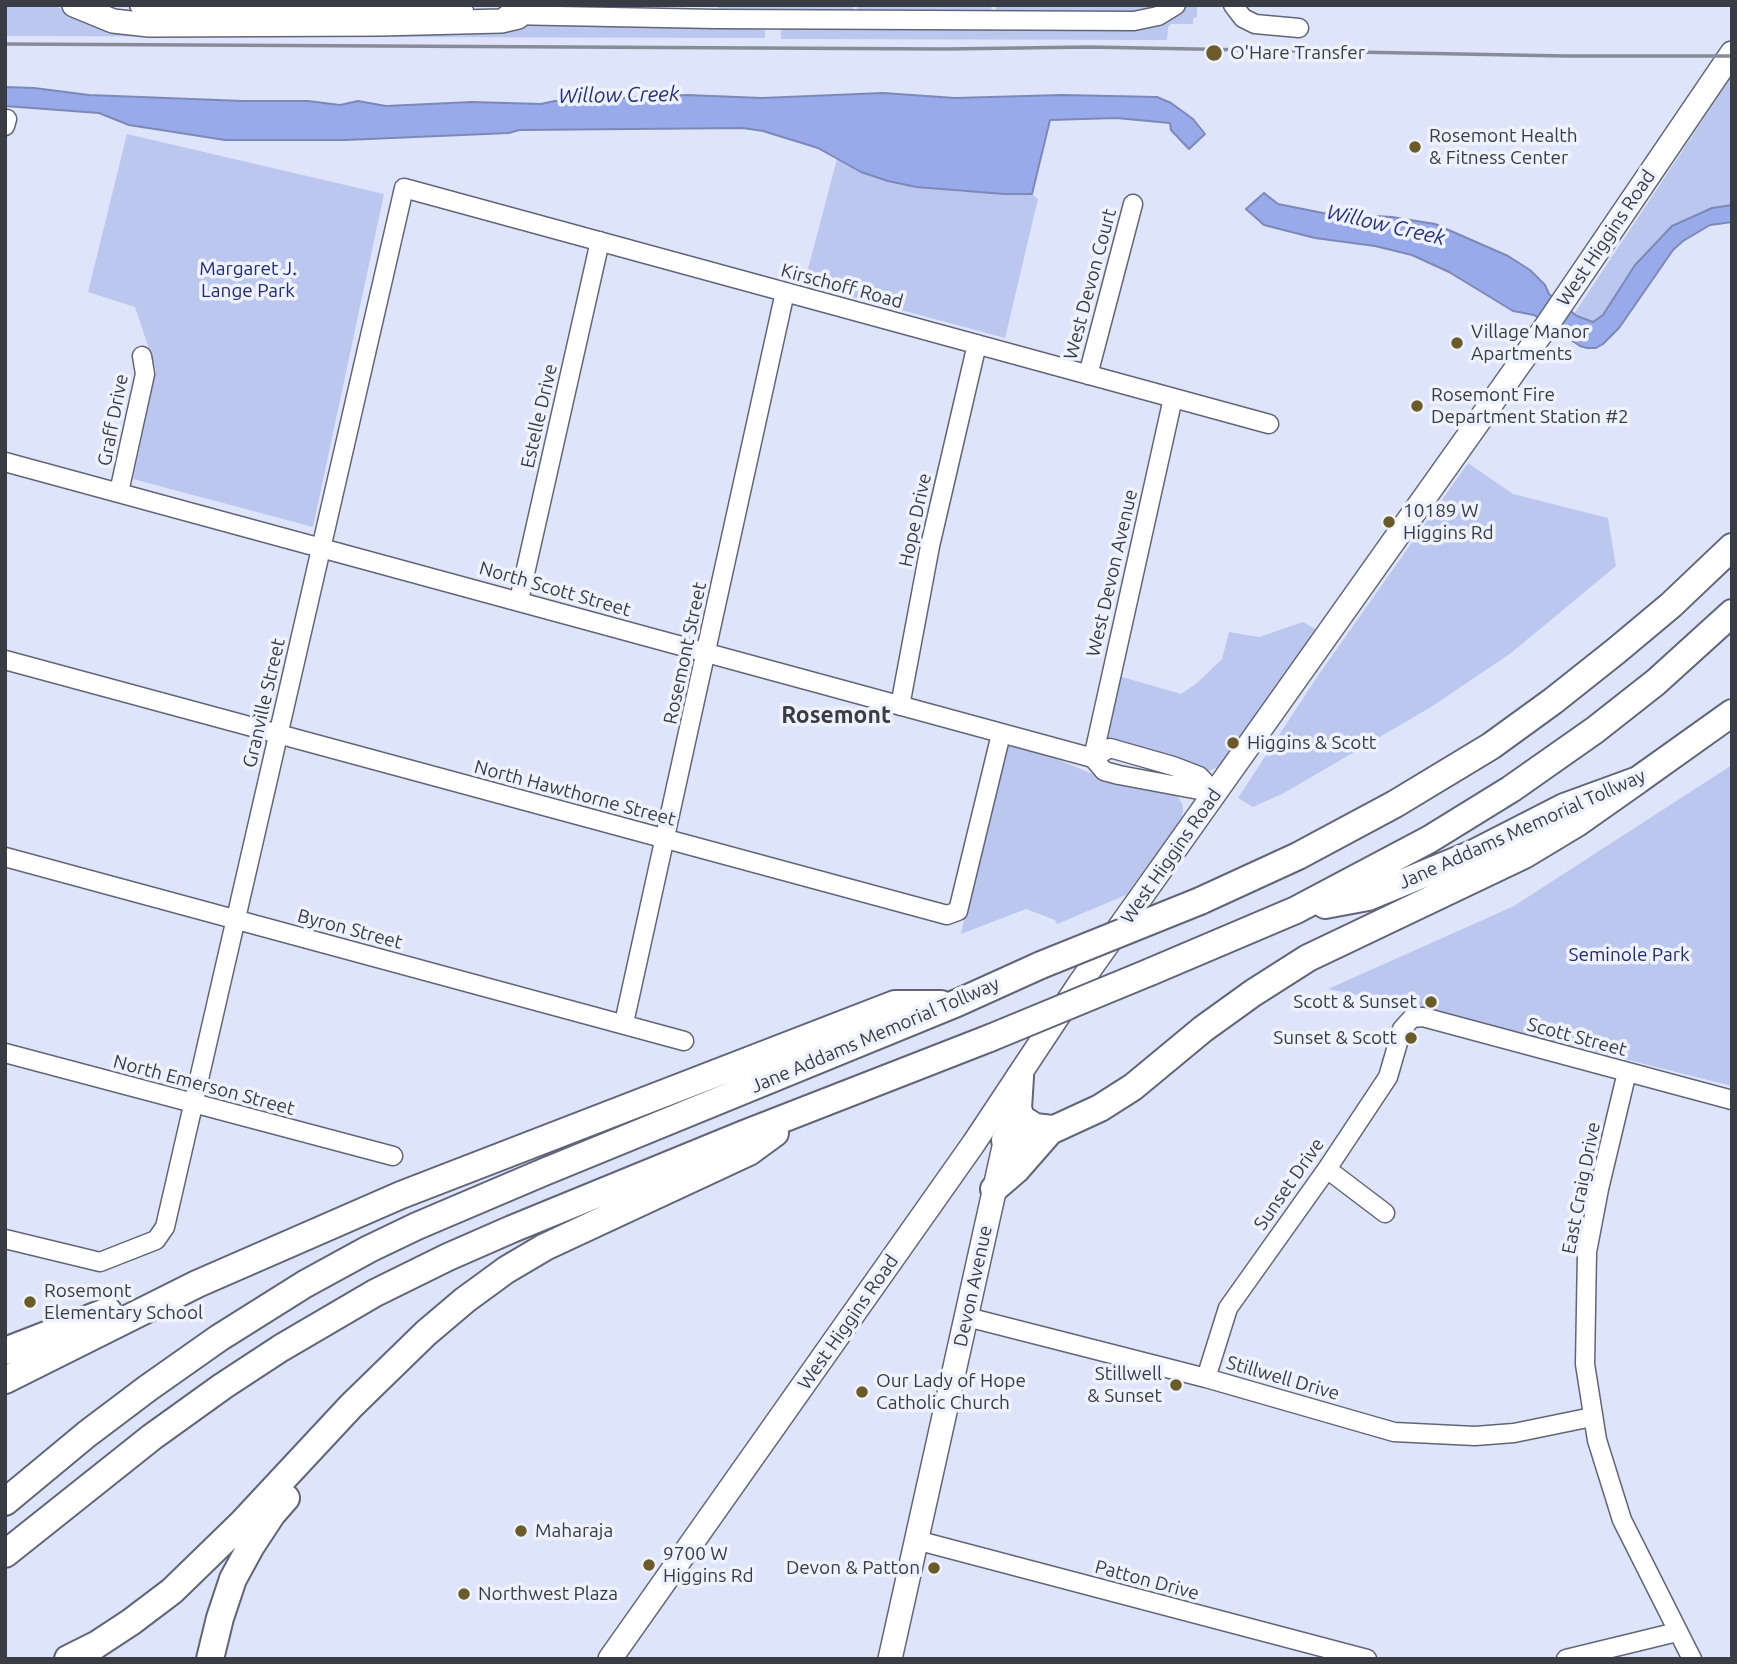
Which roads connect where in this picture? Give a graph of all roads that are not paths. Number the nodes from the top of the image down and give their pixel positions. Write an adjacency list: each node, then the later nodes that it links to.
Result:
1 (74, 5): 6 (main road)
2 (139, 5): 5 (street)
3 (1176, 5): 6 (street)
4 (1233, 5): 7 (street)
5 (200, 6): 6 (street)
6 (518, 17)
7 (1299, 28)
8 (1732, 54): 32 (main road, West Higgins Road)
9 (404, 188): 11 (street, Kirschoff Road); 20 (street, Granville Street)
10 (1133, 204): 15 (street, West Devon Court)
11 (600, 241): 12 (street, Kirschoff Road); 22 (street, Estelle Drive)
12 (785, 292): 13 (street, Kirschoff Road); 24 (street, Rosemont Street)
13 (977, 344): 15 (street, Kirschoff Road); 26 (street, Hope Drive)
14 (142, 356): 19 (street, Graff Drive)
15 (1088, 375): 16 (street, Kirschoff Road)
16 (1173, 398): 17 (street, Kirschoff Road); 30 (street, West Devon Avenue)
17 (1269, 424)
18 (5, 462): 19 (street, North Scott Street)
19 (119, 492): 20 (street, North Scott Street)
20 (321, 547): 22 (street, North Scott Street); 29 (street, Granville Street)
21 (1732, 547): 37 (highway, Jane Addams Memorial Tollway, bridge)
22 (519, 600): 24 (street, North Scott Street)
23 (1732, 613): 35 (highway, Jane Addams Memorial Tollway)
24 (706, 654): 26 (street, North Scott Street); 33 (street, Rosemont Street)
25 (5, 660): 29 (street, North Hawthorne Street)
26 (900, 706): 28 (street, North Scott Street)
27 (1732, 713): 31 (highway, Jane Addams Memorial Tollway)
28 (1001, 734): 30 (street, North Scott Street); 33 (street, North Hawthorne Street)
29 (278, 735): 33 (street, North Hawthorne Street); 36 (street, Granville Street)
30 (1093, 758): 32 (street, North Scott Street)
31 (1638, 780): 35 (highway, Jane Addams Memorial Tollway); 47 (highway)
32 (1215, 793): 43 (main road, West Higgins Road)
33 (666, 839): 39 (street, Rosemont Street)
34 (5, 857): 36 (street, Byron Street)
35 (1296, 911): 46 (highway, Jane Addams Memorial Tollway, bridge)
36 (236, 920): 39 (street, Byron Street); 45 (street, Granville Street)
37 (957, 1003): 55 (highway); 62 (highway, Jane Addams Memorial Tollway)
38 (1412, 1017): 42 (street, Scott Street); 51 (street, Sunset Drive)
39 (624, 1023): 40 (street, Byron Street)
40 (684, 1041)
41 (5, 1053): 45 (street, North Emerson Street)
42 (1627, 1072): 44 (street, Scott Street); 61 (street, East Craig Drive)
43 (1020, 1077): 47 (highway); 48 (main road, West Higgins Road); 49 (main road, Devon Avenue)
44 (1732, 1100)
45 (193, 1104): 50 (street, North Emerson Street); 54 (street, Granville Street)
46 (806, 1110): 58 (highway); 64 (highway, Jane Addams Memorial Tollway)
47 (1052, 1129): 49 (highway); 52 (highway)
48 (977, 1138): 49 (main road); 68 (main road, West Higgins Road)
49 (1005, 1140): 52 (main road, Devon Avenue)
50 (393, 1156)
51 (1326, 1169): 53 (street); 59 (street, Sunset Drive)
52 (994, 1189): 56 (main road, Devon Avenue)
53 (1385, 1213)
54 (5, 1239)
55 (197, 1284): 57 (highway); 60 (highway)
56 (967, 1317): 59 (street, Stillwell Drive); 63 (main road, Devon Avenue)
57 (5, 1351)
58 (397, 1361): 66 (highway); 67 (highway)
59 (1206, 1378): 61 (street, Stillwell Drive)
60 (5, 1380)
61 (1592, 1417): 65 (street, East Craig Drive)
62 (5, 1502)
63 (916, 1539): 69 (main road, Devon Avenue); 70 (street, Patton Drive)
64 (5, 1554)
65 (1677, 1632): 71 (street); 72 (street, East Craig Drive)
66 (68, 1659)
67 (210, 1659)
68 (610, 1659)
69 (890, 1659)
70 (1367, 1659)
71 (1566, 1659)
72 (1692, 1659)

